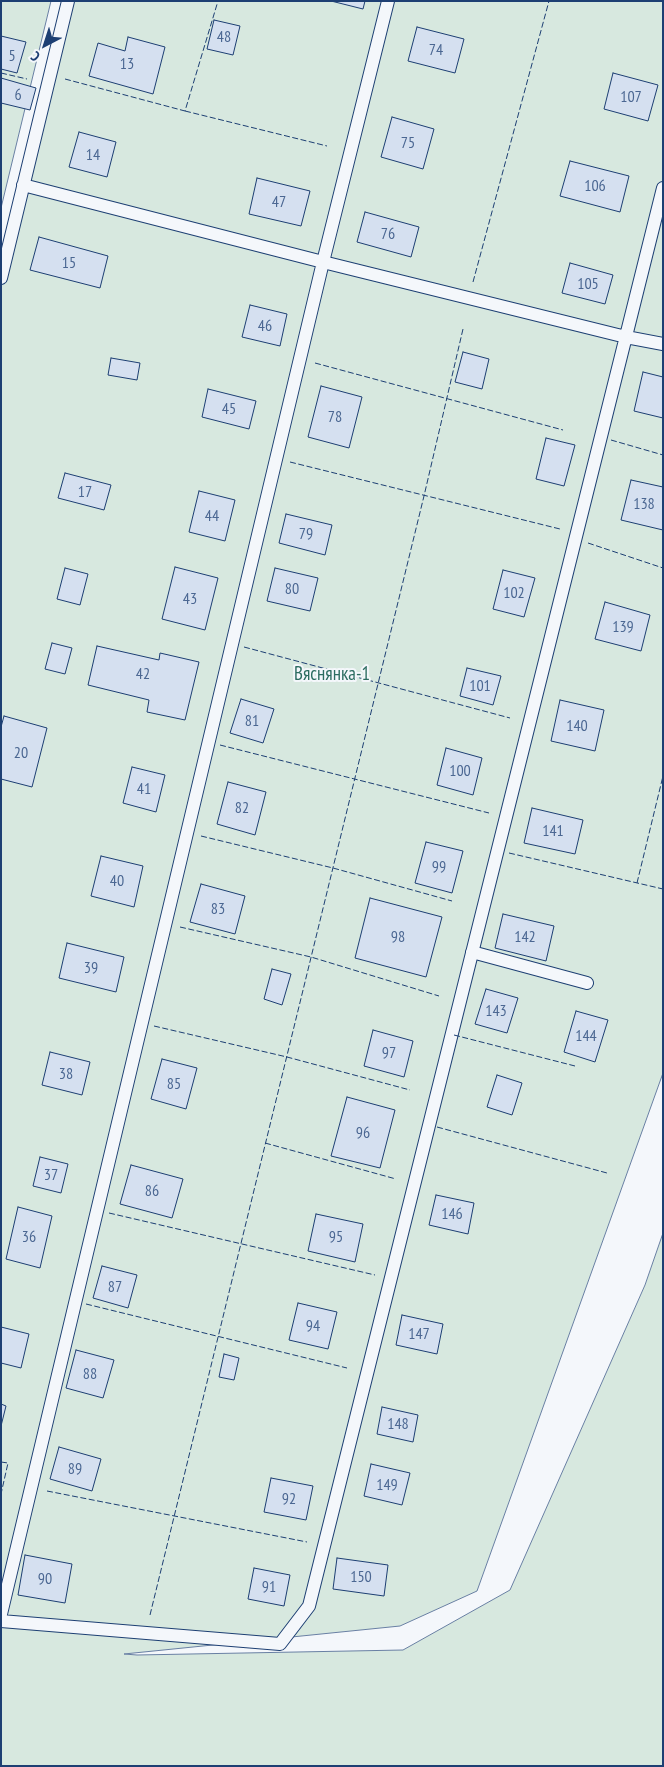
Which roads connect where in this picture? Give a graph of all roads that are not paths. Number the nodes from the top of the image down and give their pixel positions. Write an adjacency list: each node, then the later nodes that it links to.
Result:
1 (68, 1): 3 (lane)
2 (388, 1): 5 (lane)
3 (23, 184): 5 (lane); 6 (lane)
4 (663, 188): 7 (lane)
5 (323, 262): 7 (lane); 11 (lane)
6 (1, 278)
7 (626, 337): 8 (lane); 9 (lane)
8 (663, 344)
9 (472, 952): 10 (lane); 12 (lane)
10 (587, 984)
11 (1, 1614)
12 (1, 1621)

